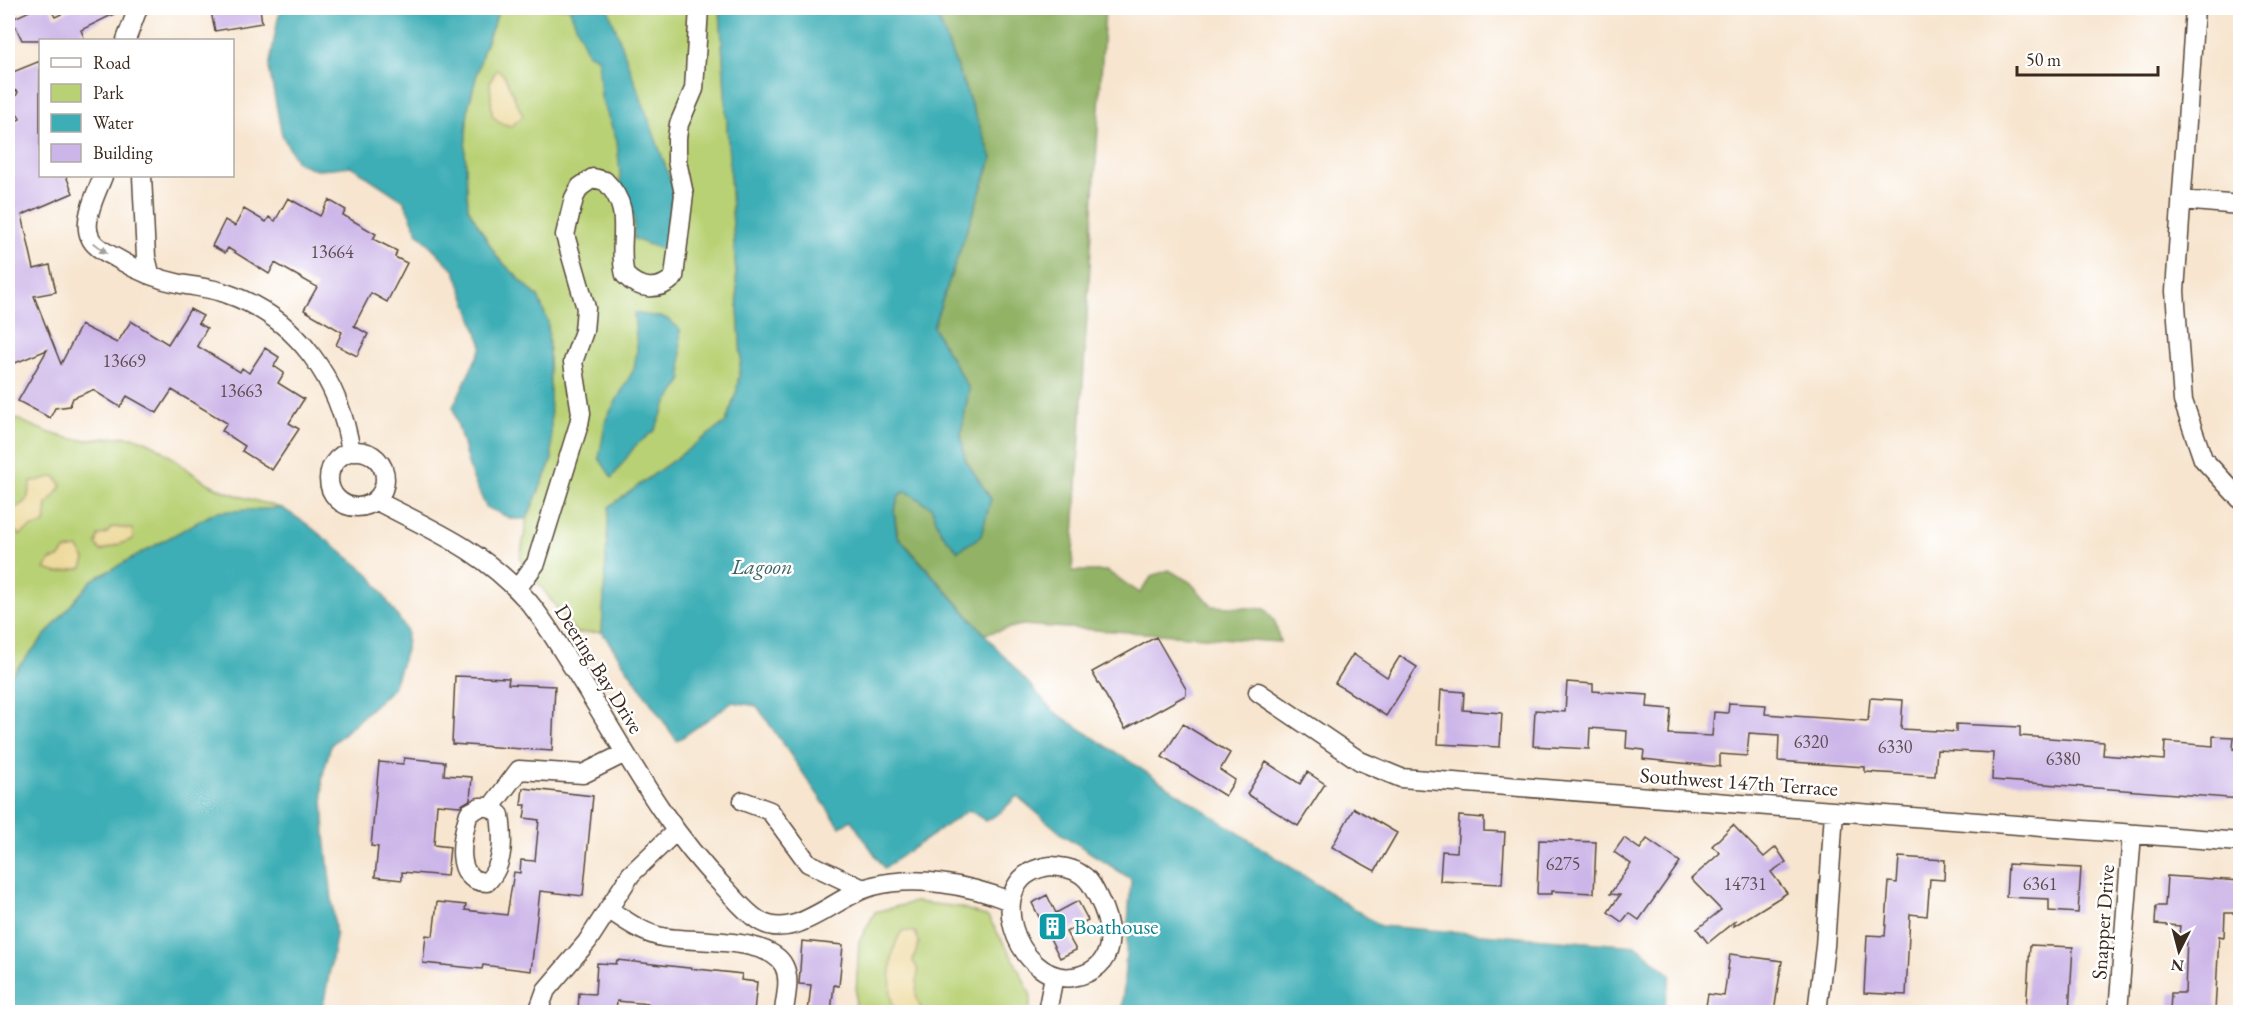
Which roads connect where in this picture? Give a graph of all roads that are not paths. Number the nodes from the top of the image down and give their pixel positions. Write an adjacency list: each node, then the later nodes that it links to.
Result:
1 (138, 8): 4 (street)
2 (699, 8): 13 (street)
3 (2195, 8): 7 (street)
4 (130, 36)
5 (103, 177): 9 (street, one-way to 9)
6 (142, 177): 9 (street)
7 (2181, 200): 8 (street); 11 (street)
8 (2241, 205)
9 (150, 273): 10 (street)
10 (351, 453): 12 (street); 12 (street)
11 (2241, 499)
12 (375, 500): 13 (street, Deering Bay Drive)
13 (517, 589): 15 (street, Deering Bay Drive)
14 (1258, 692): 18 (street, Southwest 147th Terrace)
15 (625, 753): 17 (street); 19 (street, Deering Bay Drive)
16 (743, 801): 22 (street)
17 (491, 807)
18 (1834, 812): 20 (street, Southwest 147th Terrace); 29 (street)
19 (675, 832): 22 (street, Deering Bay Drive); 24 (street)
20 (2132, 834): 21 (street, Southwest 147th Terrace); 30 (street, Snapper Drive)
21 (2241, 842)
22 (863, 889): 23 (street, Deering Bay Drive)
23 (1010, 901): 25 (street); 25 (street)
24 (608, 909): 26 (street); 27 (street)
25 (1054, 976): 28 (street)
26 (538, 1012)
27 (784, 1012)
28 (1047, 1012)
29 (1817, 1012)
30 (2118, 1012)

